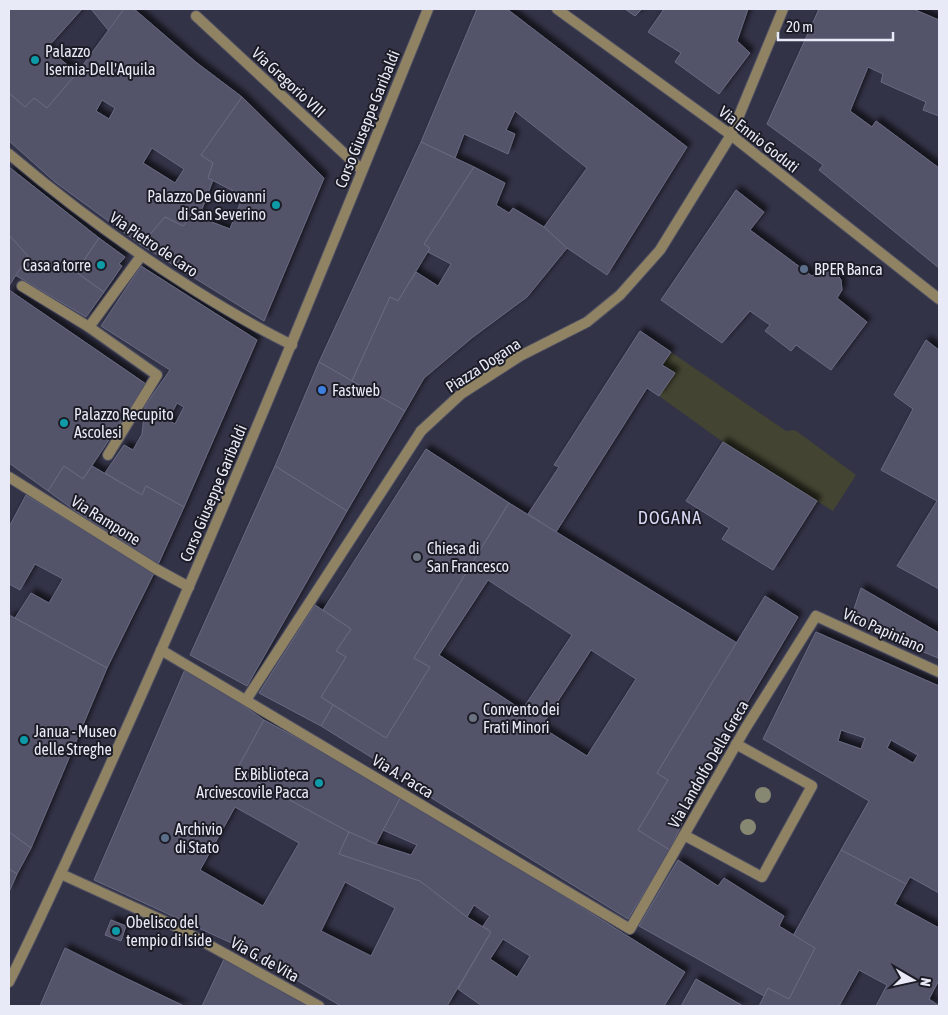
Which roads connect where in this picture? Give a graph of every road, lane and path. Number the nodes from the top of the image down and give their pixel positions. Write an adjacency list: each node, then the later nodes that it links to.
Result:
1 (428, 9): 7 (street, Corso Giuseppe Garibaldi)
2 (557, 9): 5 (street, Via Ennio Goduti)
3 (783, 9): 5 (street, Piazza Dogana)
4 (196, 16): 7 (street, Via Gregorio VIII)
5 (731, 135): 10 (street, Via Ennio Goduti); 19 (street, Piazza Dogana)
6 (9, 154): 8 (street, Via Pietro de Caro)
7 (362, 170): 12 (street, Corso Giuseppe Garibaldi)
8 (141, 256): 11 (street); 12 (street, Via Pietro de Caro)
9 (22, 286): 11 (street)
10 (939, 299)
11 (89, 328): 13 (street)
12 (292, 345): 15 (street, Corso Giuseppe Garibaldi)
13 (108, 455)
14 (9, 477): 15 (street, Via Rampone)
15 (189, 587): 17 (street, Corso Giuseppe Garibaldi)
16 (816, 616): 18 (street, Vico Papiniano); 20 (street, Via Landolfo Della Greca)
17 (161, 650): 19 (street, Via A. Pacca); 22 (street, Corso Giuseppe Garibaldi)
18 (939, 672)
19 (246, 700): 23 (street, Via A. Pacca)
20 (736, 744): 21 (street, Via Landolfo Della Greca); 21 (street)
21 (684, 835): 23 (street, Via Landolfo Della Greca)
22 (61, 874): 24 (street, Corso Giuseppe Garibaldi); 25 (street, Via G. de Vita)
23 (630, 929)
24 (9, 982)
25 (320, 1006)

